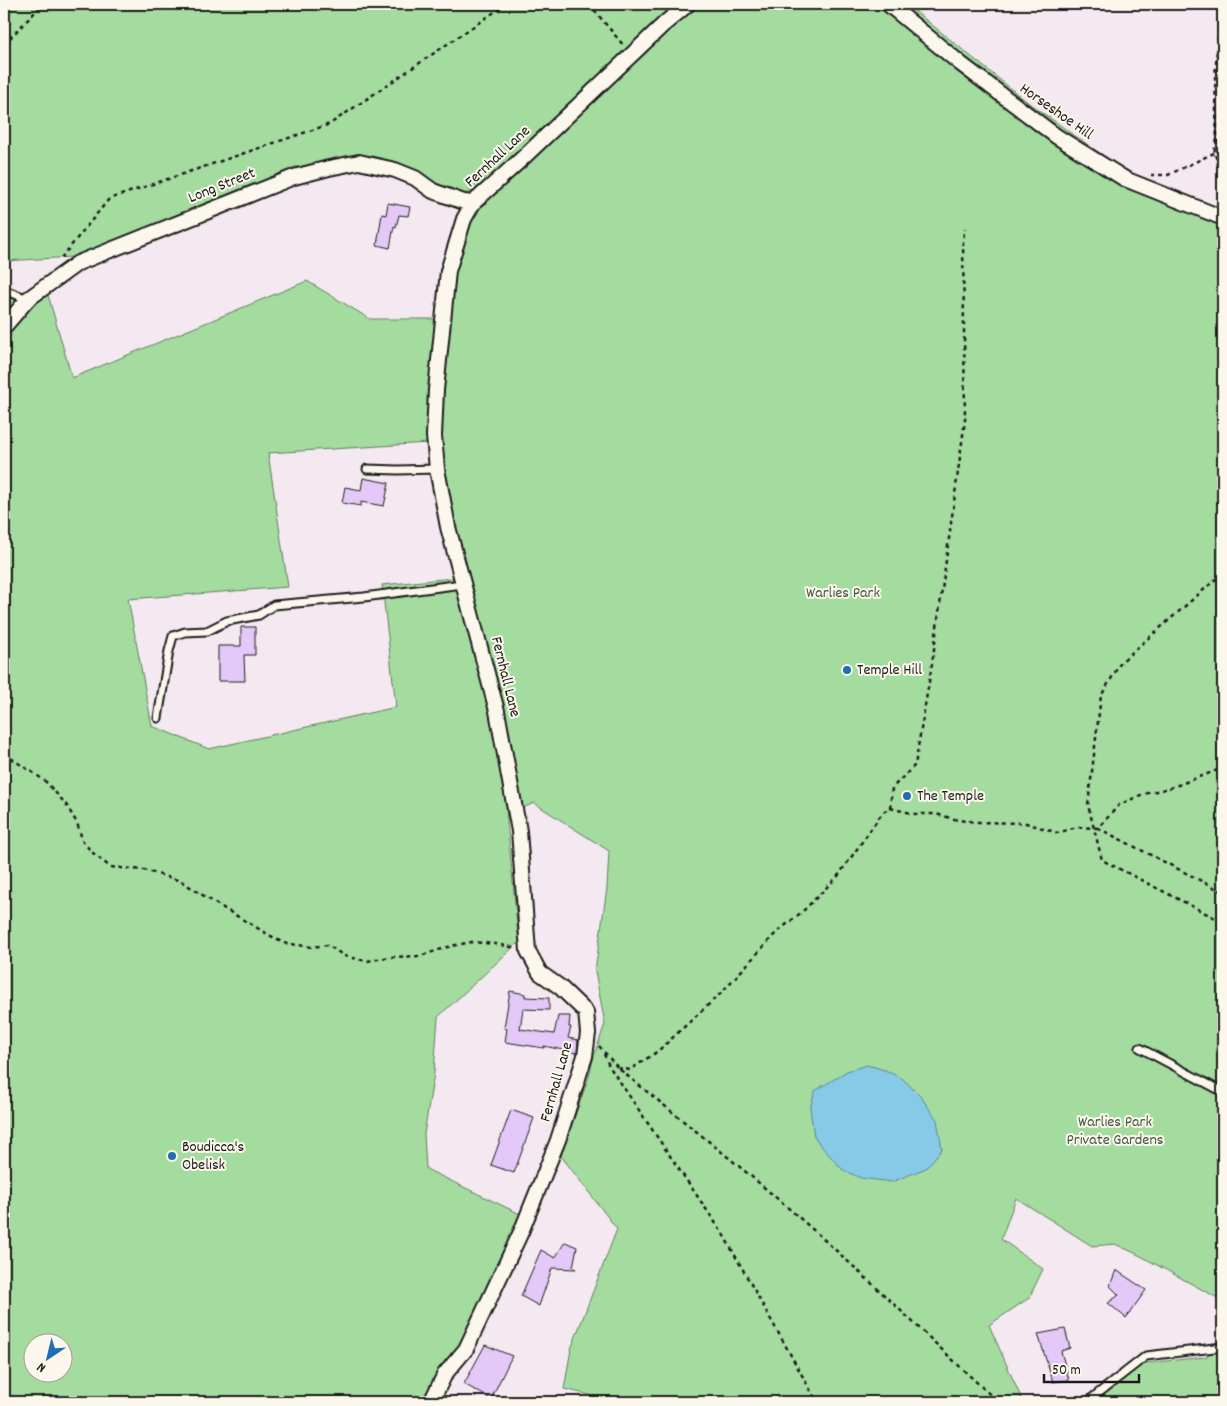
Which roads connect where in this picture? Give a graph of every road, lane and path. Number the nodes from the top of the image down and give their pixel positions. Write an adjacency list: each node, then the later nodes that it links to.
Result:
1 (43, 4): 7 (path)
2 (503, 4): 16 (path)
3 (588, 4): 8 (path)
4 (688, 4): 8 (street, Fernhall Lane)
5 (888, 4): 14 (street, Horseshoe Hill)
6 (1220, 4): 9 (path)
7 (4, 44)
8 (631, 55): 13 (street, Fernhall Lane)
9 (1214, 153): 10 (path); 11 (path); 12 (path)
10 (1223, 153)
11 (1223, 172)
12 (1150, 175)
13 (473, 203): 18 (street, Long Street); 21 (street, Fernhall Lane)
14 (1223, 218)
15 (965, 228): 27 (path)
16 (59, 261)
17 (4, 290): 18 (lane)
18 (28, 299): 19 (street, Long Street)
19 (4, 327)
20 (367, 469): 21 (lane)
21 (437, 469): 23 (street, Fernhall Lane)
22 (1223, 574): 28 (path)
23 (462, 584): 24 (lane); 31 (street, Fernhall Lane)
24 (158, 718)
25 (4, 756): 31 (path)
26 (1223, 768): 28 (path)
27 (890, 808): 28 (path); 35 (path)
28 (1096, 828): 29 (path); 30 (path)
29 (1223, 892)
30 (1223, 922)
31 (528, 951): 32 (street, Fernhall Lane)
32 (587, 1037): 34 (path); 38 (street, Fernhall Lane)
33 (1140, 1048): 36 (lane)
34 (603, 1051): 35 (path); 39 (path)
35 (618, 1068): 40 (path)
36 (1223, 1092)
37 (1223, 1347): 41 (lane)
38 (431, 1402)
39 (817, 1402)
40 (998, 1402)
41 (1087, 1402)

